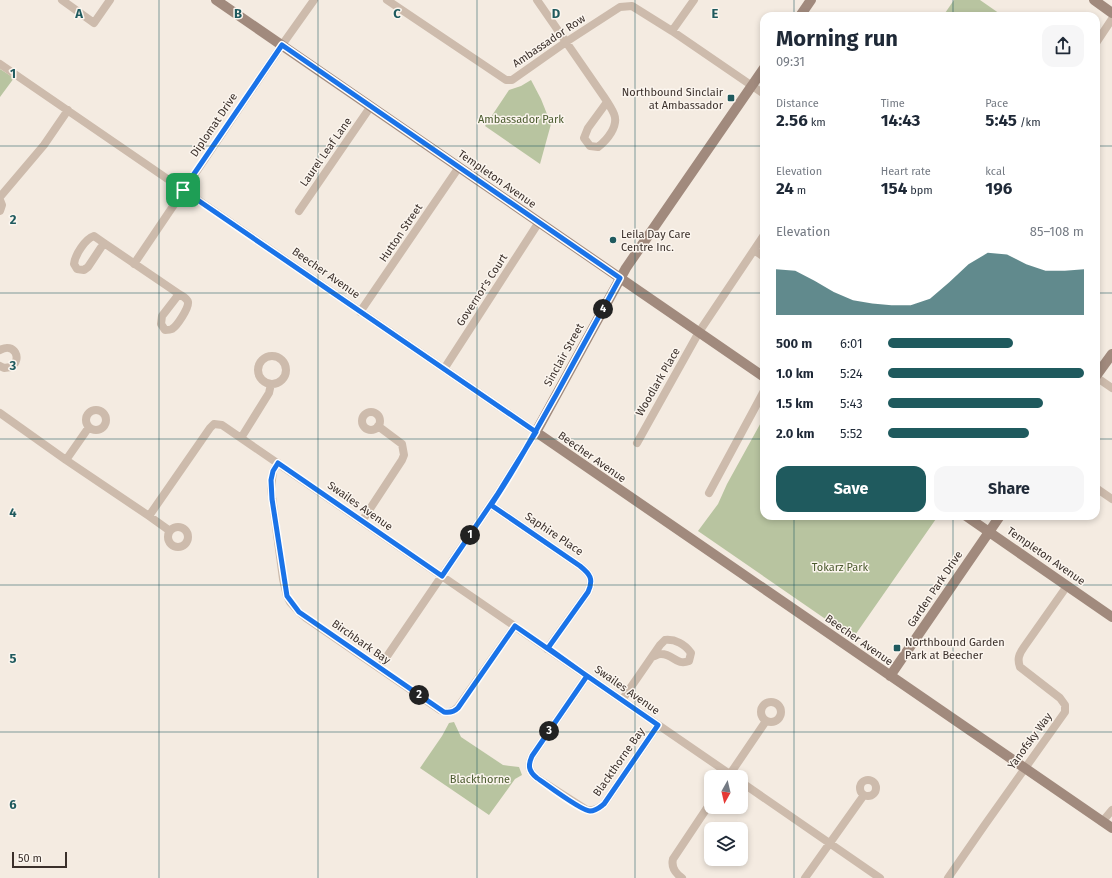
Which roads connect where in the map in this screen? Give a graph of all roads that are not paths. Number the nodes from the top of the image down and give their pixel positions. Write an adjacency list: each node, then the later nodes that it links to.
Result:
1 (62, 0): 2 (street)
2 (110, 0)
3 (216, 0): 16 (street, Templeton Avenue)
4 (314, 0): 16 (street, Diplomat Drive)
5 (387, 0): 15 (street, Ambassador Row)
6 (537, 0): 15 (street)
7 (694, 0): 13 (street)
8 (811, 0): 10 (street)
9 (1094, 0): 11 (street)
10 (803, 12)
11 (1112, 12)
12 (1112, 19): 14 (street)
13 (672, 31): 15 (street, Ambassador Row); 19 (street, Ambassador Row)
14 (1100, 37)
15 (566, 42): 21 (street)
16 (282, 45): 22 (street, Templeton Avenue); 25 (street, Diplomat Drive)
17 (0, 64): 23 (street, Beecher Avenue)
18 (760, 74): 19 (street, Sinclair Street)
19 (752, 86): 20 (street, Ambassador Row); 35 (street, Sinclair Street)
20 (760, 91)
21 (607, 102): 21 (street)
22 (371, 106): 24 (street, Templeton Avenue); 28 (street, Laurel Leaf Lane)
23 (68, 110): 25 (street, Beecher Avenue); 26 (street)
24 (459, 167): 29 (street, Templeton Avenue); 37 (street, Hutton Street)
25 (183, 190): 34 (street, Diplomat Drive); 37 (street, Beecher Avenue)
26 (0, 199): 27 (street)
27 (0, 211)
28 (299, 211)
29 (539, 222): 35 (street, Templeton Avenue); 42 (street, Governor's Court)
30 (760, 241): 32 (street, Woodlark Place)
31 (104, 243): 34 (street)
32 (754, 250): 33 (street); 38 (street, Woodlark Place)
33 (760, 254)
34 (134, 264): 36 (street)
35 (620, 278): 38 (street, Templeton Avenue); 52 (street, Sinclair Street)
36 (178, 294)
37 (360, 312): 42 (street, Beecher Avenue)
38 (699, 332): 44 (street, Templeton Avenue); 54 (street, Woodlark Place)
39 (0, 350): 41 (street)
40 (1112, 354): 43 (street)
41 (0, 366)
42 (444, 369): 52 (street, Beecher Avenue)
43 (1100, 370)
44 (760, 374)
45 (1100, 379): 47 (street)
46 (271, 384): 53 (street)
47 (1112, 388)
48 (760, 398): 58 (street)
49 (0, 413): 55 (street)
50 (378, 426): 64 (street)
51 (89, 427): 55 (street)
52 (536, 432): 60 (street, Sinclair Street); 75 (street, Beecher Avenue)
53 (241, 438): 56 (street, Swailes Avenue); 61 (street, Swailes Avenue)
54 (637, 443)
55 (66, 460): 61 (street)
56 (278, 463): 64 (street, Swailes Avenue); 73 (street, Birchbark Bay)
57 (1100, 491): 59 (street)
58 (709, 493)
59 (1112, 499)
60 (491, 505): 67 (street, Sinclair Street); 71 (street, Saphire Place)
61 (148, 516): 65 (street)
62 (972, 520): 66 (street, Templeton Avenue)
63 (997, 520): 66 (street, Garden Park Drive)
64 (362, 521): 67 (street, Swailes Avenue)
65 (170, 531)
66 (989, 532): 68 (street, Templeton Avenue); 75 (street, Garden Park Drive)
67 (442, 576): 70 (street, Swailes Avenue); 73 (street, Sinclair Street)
68 (1067, 586): 69 (street, Templeton Avenue); 79 (street, Yanofsky Way)
69 (1112, 617)
70 (515, 626): 71 (street, Swailes Avenue); 73 (street, Birchbark Bay)
71 (548, 648): 74 (street, Swailes Avenue)
72 (652, 657): 72 (street); 76 (street)
73 (379, 668)
74 (587, 676): 76 (street, Swailes Avenue); 78 (street, Blackthorne Bay)
75 (890, 676): 79 (street, Beecher Avenue)
76 (622, 700): 78 (street, Swailes Avenue)
77 (766, 721): 81 (street)
78 (658, 725): 80 (street, Swailes Avenue)
79 (1024, 768): 86 (street, Beecher Avenue); 92 (street, Yanofsky Way)
80 (722, 770)
81 (735, 770)
82 (748, 787): 88 (street)
83 (864, 795): 88 (street)
84 (1112, 810): 86 (street)
85 (704, 812): 89 (street)
86 (1102, 822): 87 (street, Beecher Avenue)
87 (1112, 828)
88 (829, 843): 90 (street); 91 (street)
89 (682, 878)
90 (804, 878)
91 (880, 878)
92 (948, 878)

